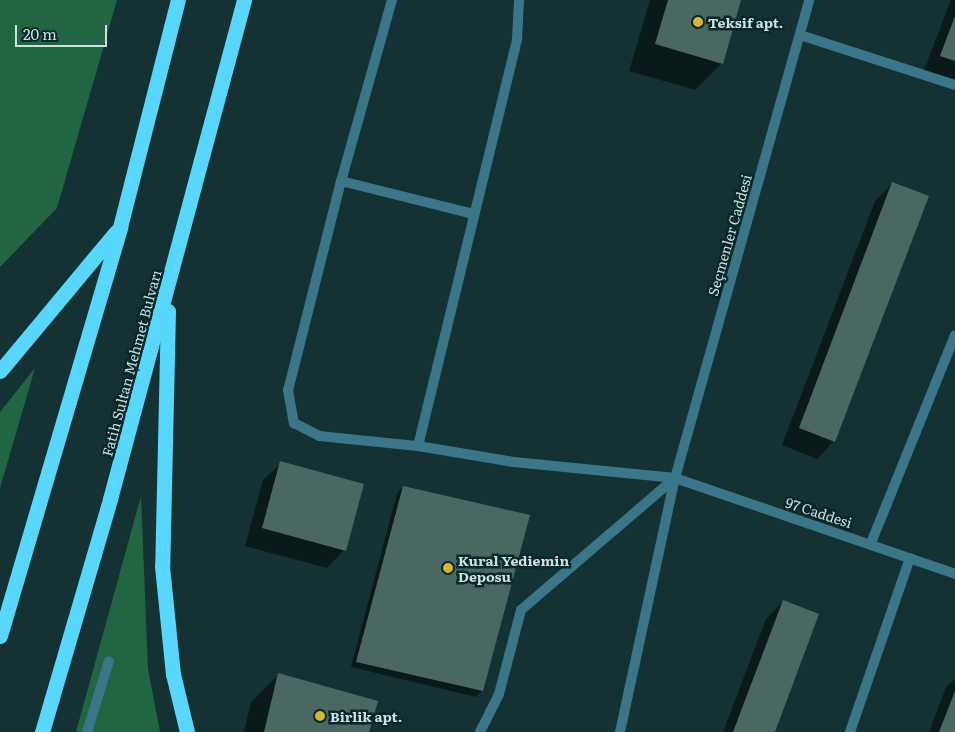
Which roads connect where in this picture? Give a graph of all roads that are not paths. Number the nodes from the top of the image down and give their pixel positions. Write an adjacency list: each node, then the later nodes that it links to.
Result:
1 (178, 0): 10 (highway)
2 (244, 0): 11 (highway, Fatih Sultan Mehmet Bulvarı)
3 (392, 0): 8 (street)
4 (519, 0): 9 (street)
5 (809, 0): 6 (street, Seçmenler Caddesi)
6 (800, 35): 7 (street); 15 (street, Seçmenler Caddesi)
7 (955, 85)
8 (341, 181): 9 (street); 14 (street, 97 Caddesi)
9 (473, 214): 14 (street)
10 (120, 227): 13 (highway); 19 (highway)
11 (169, 286): 21 (highway, Fatih Sultan Mehmet Bulvarı); 23 (highway)
12 (955, 335): 16 (street)
13 (0, 370)
14 (418, 446): 15 (street, 97 Caddesi)
15 (674, 478): 16 (street, 97 Caddesi); 24 (street); 25 (street, Seçmenler Caddesi)
16 (871, 543): 17 (street, 97 Caddesi)
17 (910, 558): 18 (street, 97 Caddesi); 26 (street)
18 (955, 574)
19 (0, 636)
20 (109, 661): 22 (street)
21 (42, 732)
22 (87, 732)
23 (187, 732)
24 (480, 732)
25 (620, 732)
26 (850, 732)

